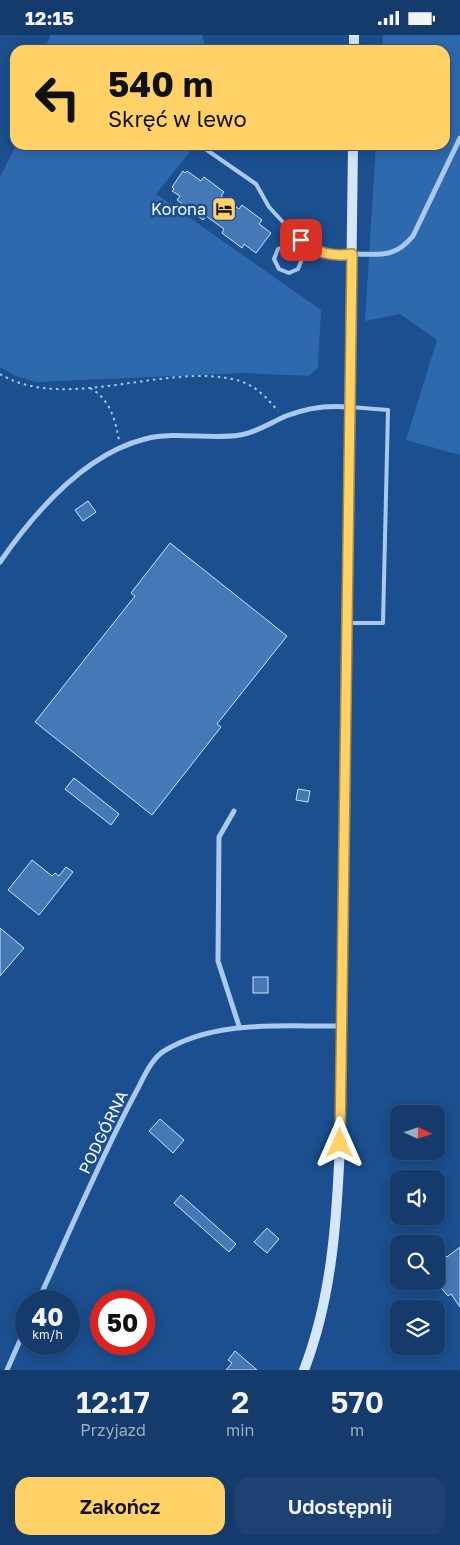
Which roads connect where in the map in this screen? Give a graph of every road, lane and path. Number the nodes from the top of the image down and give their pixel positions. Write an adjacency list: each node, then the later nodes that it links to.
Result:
1 (460, 137): 7 (street)
2 (207, 150): 4 (lane)
3 (352, 150): 7 (main road)
4 (301, 240): 5 (lane); 6 (lane)
5 (288, 245): 8 (lane); 8 (lane)
6 (312, 248): 7 (lane); 8 (lane)
7 (352, 254): 11 (main road)
8 (302, 259)
9 (0, 374): 10 (path)
10 (90, 388): 12 (path); 13 (path)
11 (350, 407): 12 (street); 15 (main road); 15 (lane)
12 (284, 417): 13 (street)
13 (120, 448): 14 (street)
14 (0, 562)
15 (346, 623): 18 (main road)
16 (234, 811): 17 (street)
17 (239, 1026): 18 (street, PODGÓRNA); 19 (street, PODGÓRNA)
18 (342, 1026): 22 (main road)
19 (43, 1290)
20 (15, 1351): 21 (street)
21 (6, 1370)
22 (304, 1370)

